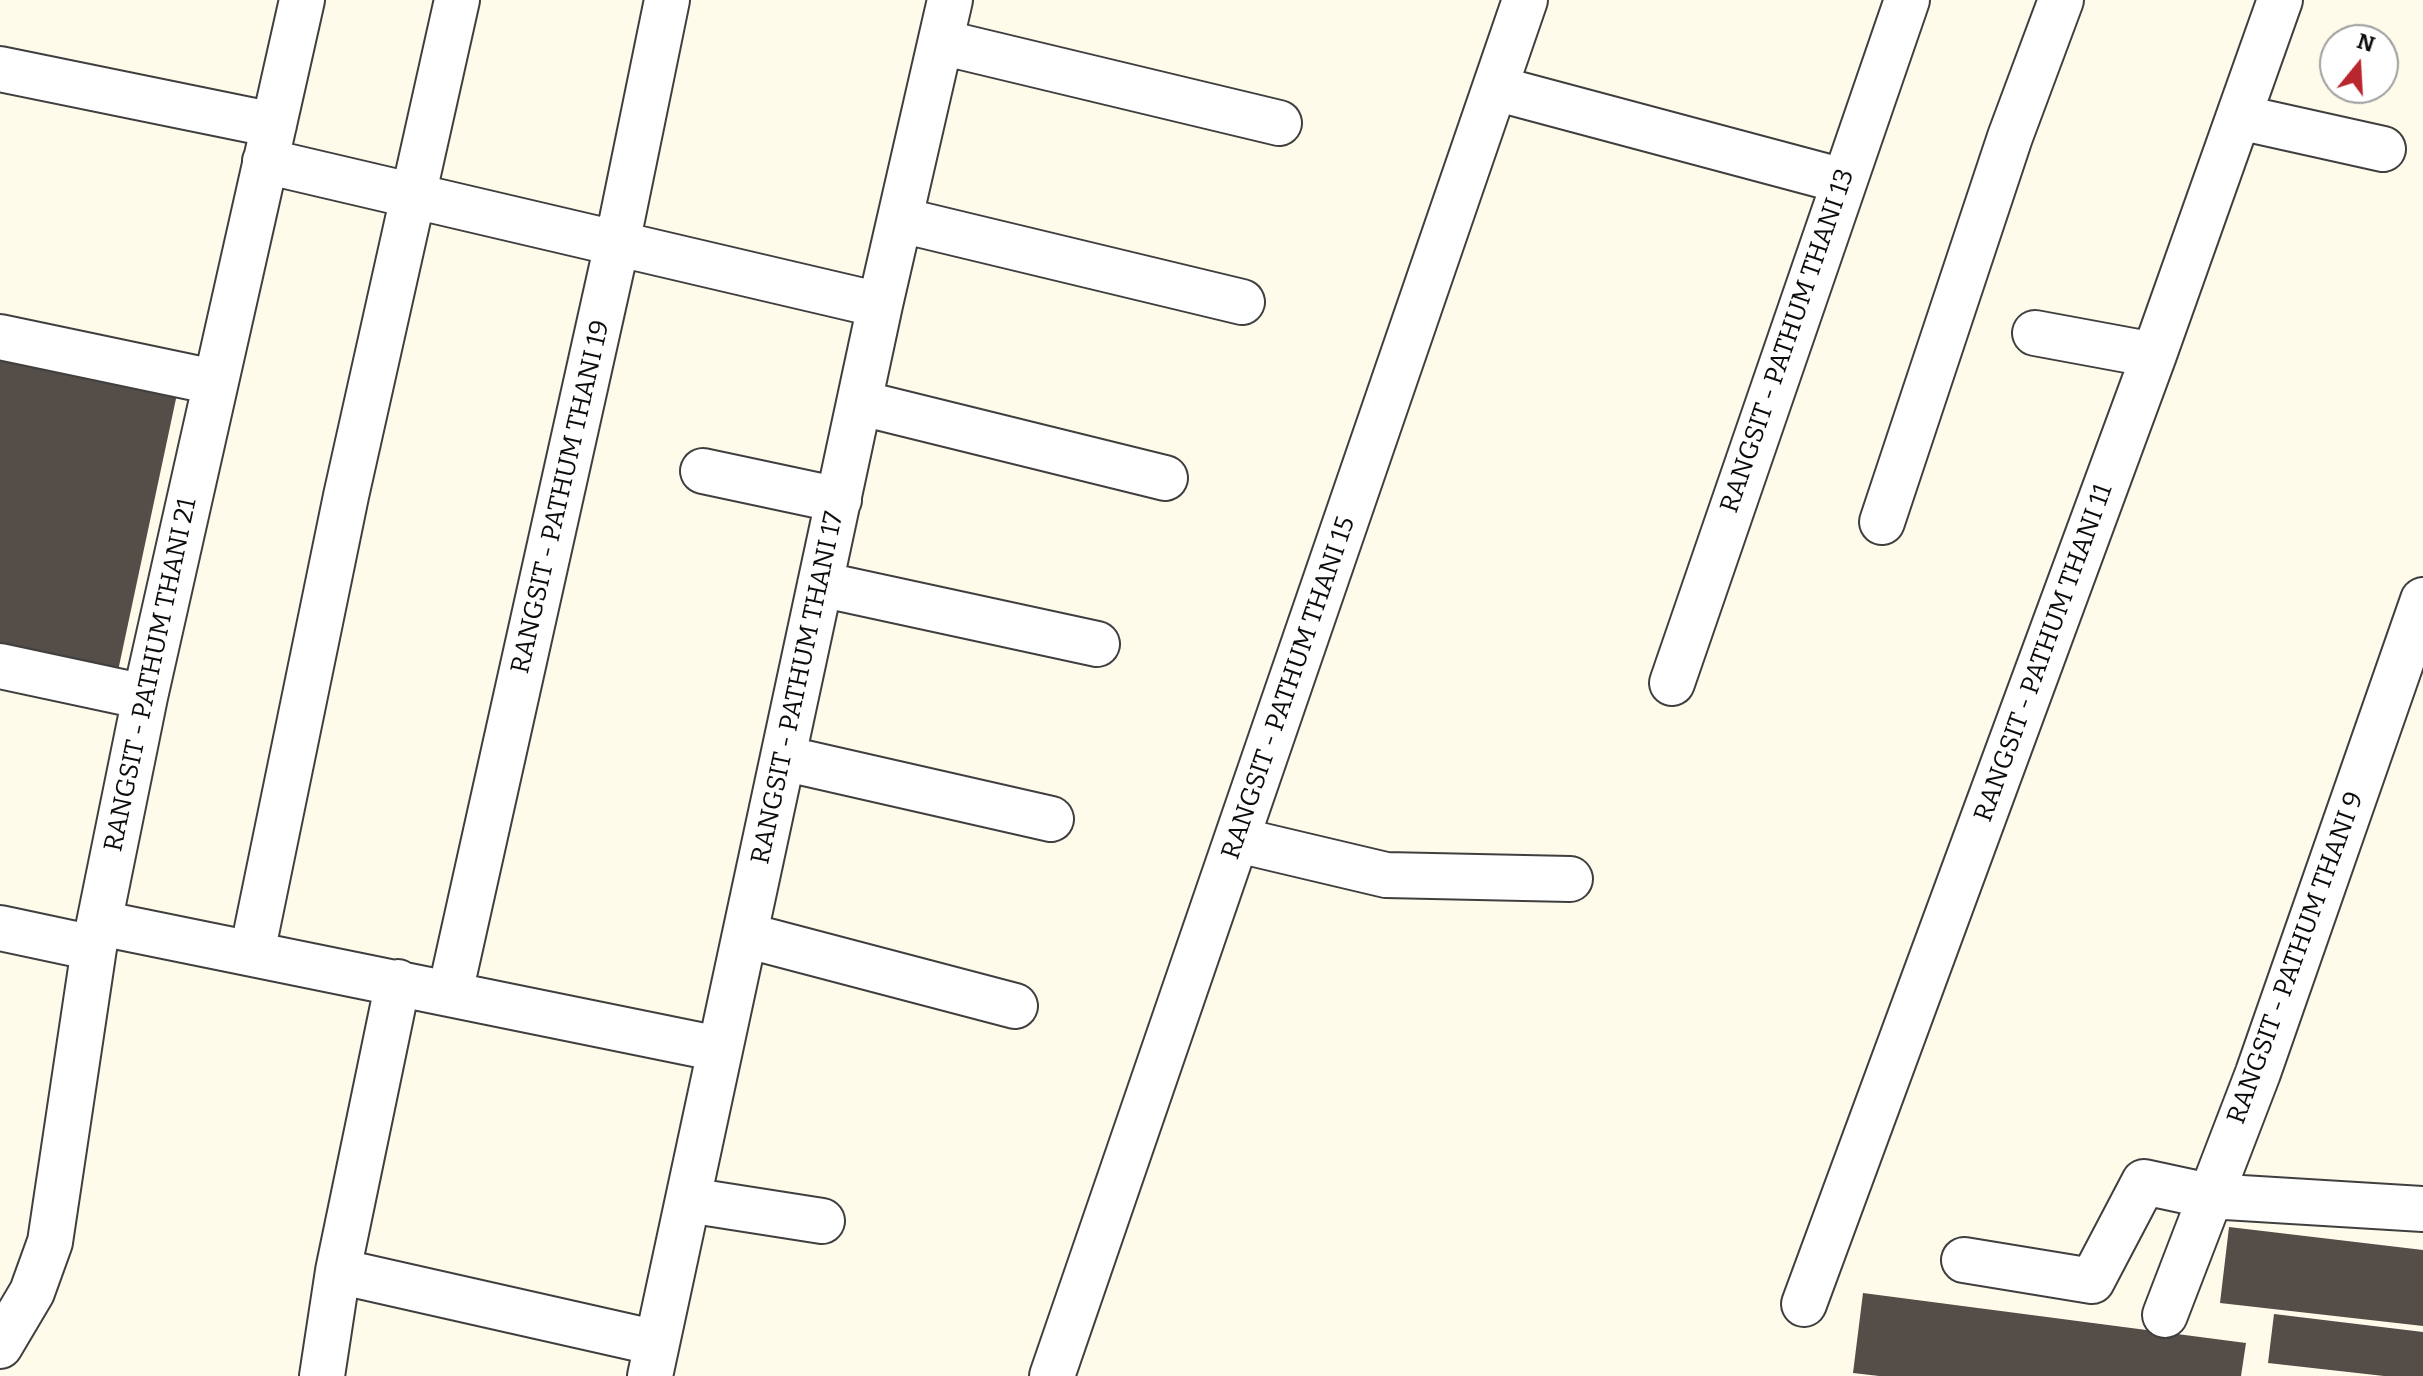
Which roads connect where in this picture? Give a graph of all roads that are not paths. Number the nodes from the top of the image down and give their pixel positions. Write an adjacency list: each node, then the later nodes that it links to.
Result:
1 (302, 0): 14 (street, RANGSIT - PATHUM THANI 21)
2 (457, 0): 17 (street)
3 (667, 0): 19 (street, RANGSIT - PATHUM THANI 19)
4 (950, 0): 9 (street, RANGSIT - PATHUM THANI 17)
5 (1525, 0): 11 (street, RANGSIT - PATHUM THANI 15)
6 (1907, 0): 16 (street, RANGSIT - PATHUM THANI 13)
7 (2061, 0): 30 (street)
8 (2280, 0): 12 (street, RANGSIT - PATHUM THANI 11)
9 (941, 42): 13 (street); 18 (street, RANGSIT - PATHUM THANI 17)
10 (0, 69): 14 (street)
11 (1495, 88): 16 (street); 39 (street, RANGSIT - PATHUM THANI 15)
12 (2239, 117): 15 (street); 24 (street, RANGSIT - PATHUM THANI 11)
13 (1279, 123)
14 (270, 143): 17 (street); 25 (street, RANGSIT - PATHUM THANI 21)
15 (2383, 149)
16 (1843, 181): 35 (street, RANGSIT - PATHUM THANI 13)
17 (415, 197): 19 (street); 44 (street)
18 (901, 220): 20 (street); 21 (street, RANGSIT - PATHUM THANI 17)
19 (617, 244): 21 (street); 46 (street, RANGSIT - PATHUM THANI 19)
20 (1242, 302)
21 (880, 305): 26 (street, RANGSIT - PATHUM THANI 17)
22 (2035, 333): 24 (street)
23 (0, 337): 25 (street)
24 (2154, 355): 55 (street, RANGSIT - PATHUM THANI 11)
25 (214, 382): 36 (street, RANGSIT - PATHUM THANI 21)
26 (861, 403): 28 (street); 29 (street, RANGSIT - PATHUM THANI 17)
27 (703, 471): 29 (street)
28 (1165, 478)
29 (839, 500): 31 (street, RANGSIT - PATHUM THANI 17)
30 (1882, 522)
31 (820, 584): 33 (street); 37 (street, RANGSIT - PATHUM THANI 17)
32 (2423, 600): 49 (street, RANGSIT - PATHUM THANI 9)
33 (1097, 644)
34 (0, 666): 36 (street)
35 (1672, 683)
36 (145, 697): 43 (street, RANGSIT - PATHUM THANI 21)
37 (783, 758): 38 (street); 42 (street, RANGSIT - PATHUM THANI 17)
38 (1051, 819)
39 (1238, 840): 40 (street); 60 (street, RANGSIT - PATHUM THANI 15)
40 (1570, 879)
41 (0, 928): 43 (street)
42 (745, 935): 47 (street); 48 (street, RANGSIT - PATHUM THANI 17)
43 (97, 936): 44 (street); 57 (street, RANGSIT - PATHUM THANI 21)
44 (252, 953): 45 (street)
45 (398, 982): 46 (street); 54 (street)
46 (450, 993): 48 (street)
47 (1015, 1006)
48 (719, 1049): 50 (street, RANGSIT - PATHUM THANI 17)
49 (2209, 1196): 51 (street); 53 (street); 56 (street, RANGSIT - PATHUM THANI 9)
50 (688, 1200): 52 (street); 58 (street, RANGSIT - PATHUM THANI 17)
51 (2423, 1209)
52 (822, 1221)
53 (1964, 1260)
54 (338, 1271): 58 (street); 59 (street)
55 (1804, 1304)
56 (2165, 1315)
57 (0, 1346)
58 (654, 1360)
59 (322, 1376)
60 (1052, 1376)

